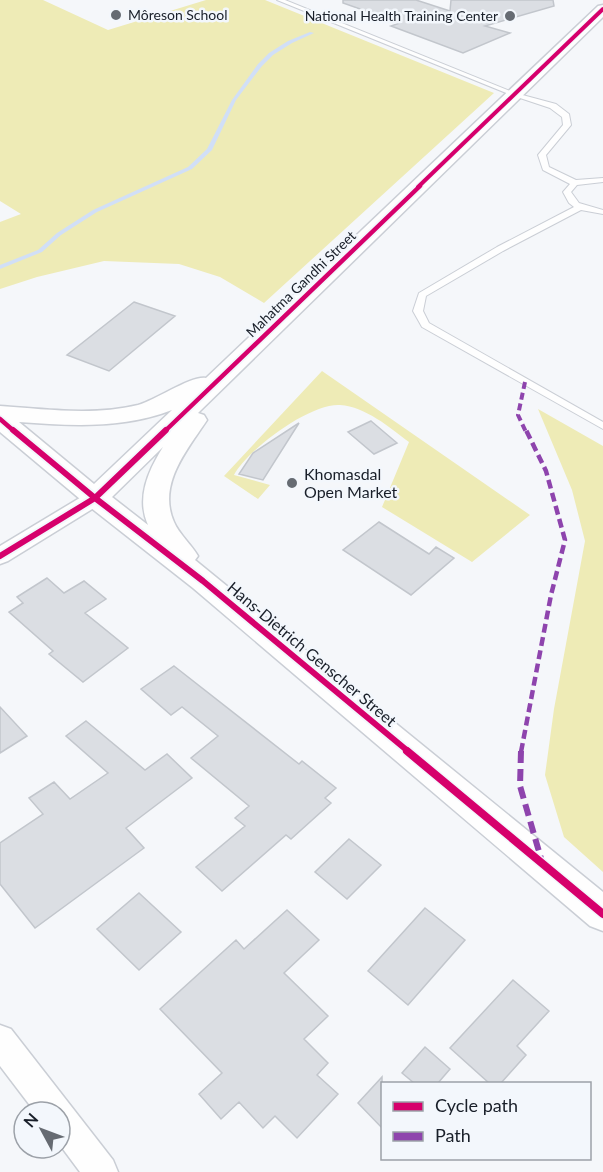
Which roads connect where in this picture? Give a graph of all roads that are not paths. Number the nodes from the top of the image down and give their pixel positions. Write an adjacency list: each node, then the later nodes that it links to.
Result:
1 (280, 0): 3 (lane)
2 (603, 9): 3 (street, Mahatma Gandhi Street)
3 (513, 94): 5 (lane); 8 (street, Mahatma Gandhi Street)
4 (603, 180): 5 (lane)
5 (575, 183): 6 (lane)
6 (581, 207): 7 (lane); 11 (lane)
7 (603, 212)
8 (244, 356): 9 (street); 12 (street, Mahatma Gandhi Street); 14 (street)
9 (0, 413)
10 (0, 419): 12 (street, Hans-Dietrich Genscher Street)
11 (603, 426)
12 (95, 498): 13 (street, Mahatma Gandhi Street); 14 (street, Hans-Dietrich Genscher Street)
13 (0, 556)
14 (203, 581): 15 (street, Hans-Dietrich Genscher Street)
15 (603, 914)
16 (0, 1040): 17 (street)
17 (46, 1100)
18 (72, 1134): 19 (street)
19 (101, 1172)

